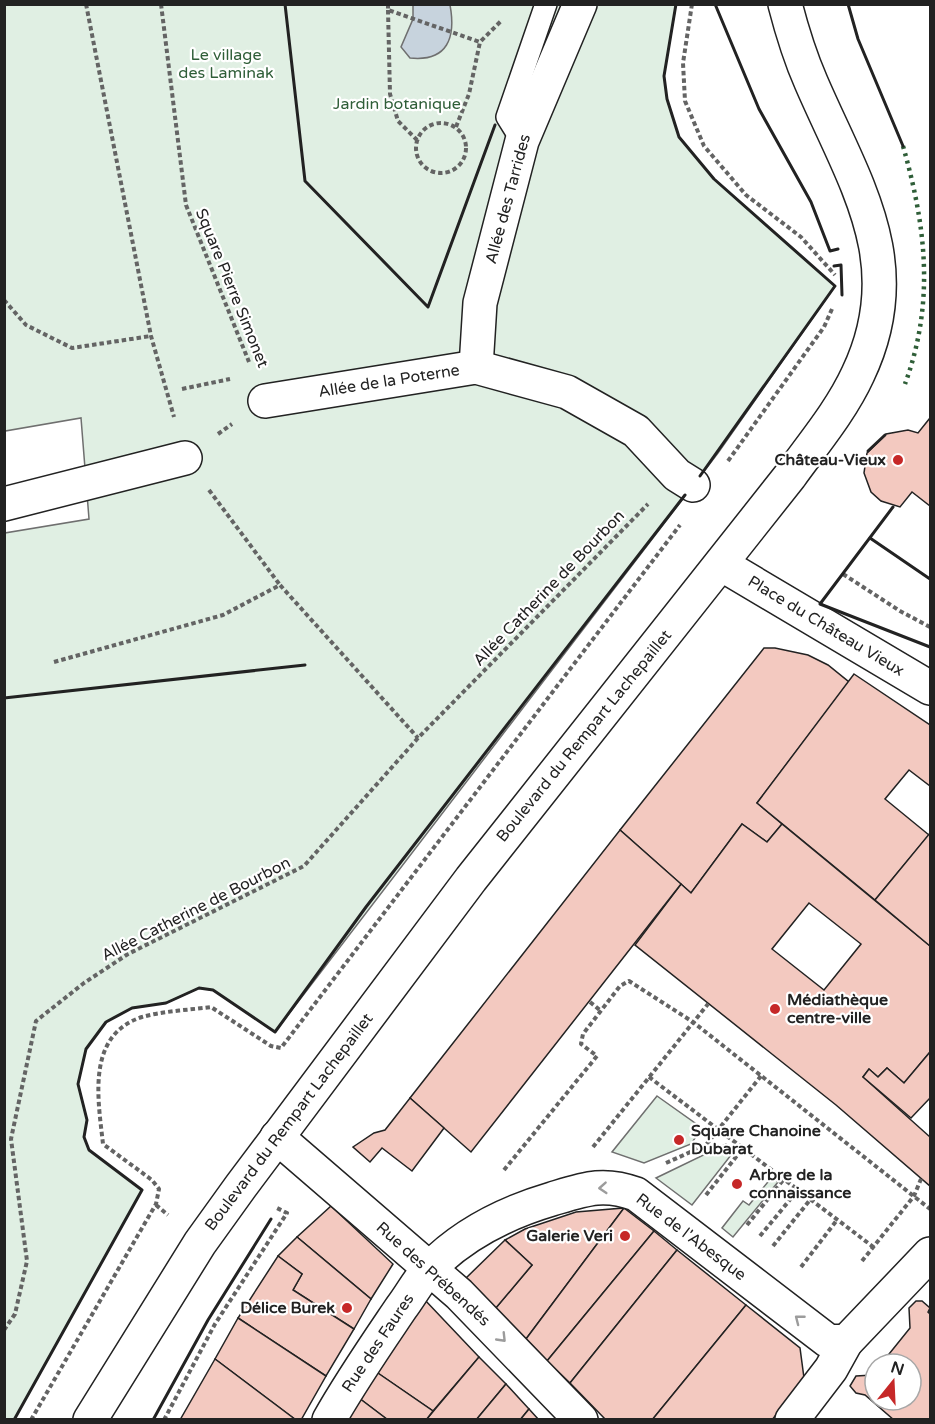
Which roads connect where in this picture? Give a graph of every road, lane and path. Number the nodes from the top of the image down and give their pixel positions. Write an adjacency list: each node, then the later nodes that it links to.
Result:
1 (86, 4): 16 (path)
2 (161, 4): 18 (path, Square Pierre Simonet)
3 (546, 4): 12 (lane)
4 (580, 4): 12 (street, Allée des Tarrides)
5 (692, 4): 13 (path)
6 (784, 4): 24 (street, Boulevard du Rempart Lachepaillet)
7 (388, 7): 9 (path); 11 (path)
8 (505, 12): 9 (path)
9 (480, 42): 10 (path)
10 (456, 127): 11 (path); 11 (path)
11 (417, 140)
12 (522, 141): 17 (street, Allée des Tarrides)
13 (840, 280)
14 (4, 300): 16 (path)
15 (836, 300): 21 (path, Allée Catherine de Bourbon)
16 (151, 336): 20 (path)
17 (476, 367): 18 (street, Allée de la Poterne); 21 (street, Allée de la Poterne)
18 (260, 388): 19 (path); 20 (path)
19 (182, 389)
20 (185, 458): 22 (street); 26 (path)
21 (697, 477): 30 (path, Allée Catherine de Bourbon)
22 (4, 504)
23 (685, 518): 60 (path)
24 (721, 564): 29 (street, Place du Château Vieux); 38 (street, Boulevard du Rempart Lachepaillet)
25 (843, 574): 27 (path)
26 (280, 585): 28 (path); 30 (path)
27 (930, 627)
28 (54, 662)
29 (930, 688)
30 (418, 738): 58 (path, Allée Catherine de Bourbon)
31 (590, 1002): 33 (path)
32 (708, 1004): 34 (path)
33 (601, 1011): 34 (path); 40 (path)
34 (693, 1022): 35 (path); 36 (path)
35 (761, 1076): 37 (path); 45 (path)
36 (649, 1077): 37 (path); 46 (path)
37 (718, 1130): 39 (path); 43 (path)
38 (277, 1137): 55 (street, Rue des Prébendés); 63 (street, Boulevard du Rempart Lachepaillet)
39 (743, 1148): 41 (path); 51 (path)
40 (503, 1170)
41 (784, 1179): 44 (path); 56 (path)
42 (921, 1179): 45 (path)
43 (615, 1187): 46 (street, Rue de l'Abesque, one-way to 46); 51 (street, Rue de l'Abesque)
44 (798, 1190): 47 (path); 56 (path)
45 (914, 1196): 49 (path); 52 (path)
46 (552, 1199): 55 (street, Rue de l'Abesque)
47 (810, 1200): 50 (path); 56 (path)
48 (269, 1204): 64 (path)
49 (930, 1209)
50 (837, 1220): 52 (path); 57 (path)
51 (680, 1228): 56 (street, Rue de l'Abesque)
52 (873, 1247): 53 (path); 54 (path)
53 (858, 1265)
54 (921, 1265): 59 (street)
55 (430, 1268): 65 (street, Rue des Faures); 66 (street, Rue des Prébendés, one-way to 66)
56 (733, 1269): 57 (street, Rue de l'Abesque)
57 (775, 1301): 59 (street, Rue de l'Abesque, one-way to 57)
58 (4, 1330)
59 (846, 1342): 67 (street)
60 (45, 1395): 61 (path); 62 (path)
61 (52, 1399)
62 (32, 1419)
63 (90, 1419)
64 (164, 1419)
65 (329, 1419)
66 (581, 1419)
67 (792, 1419)

